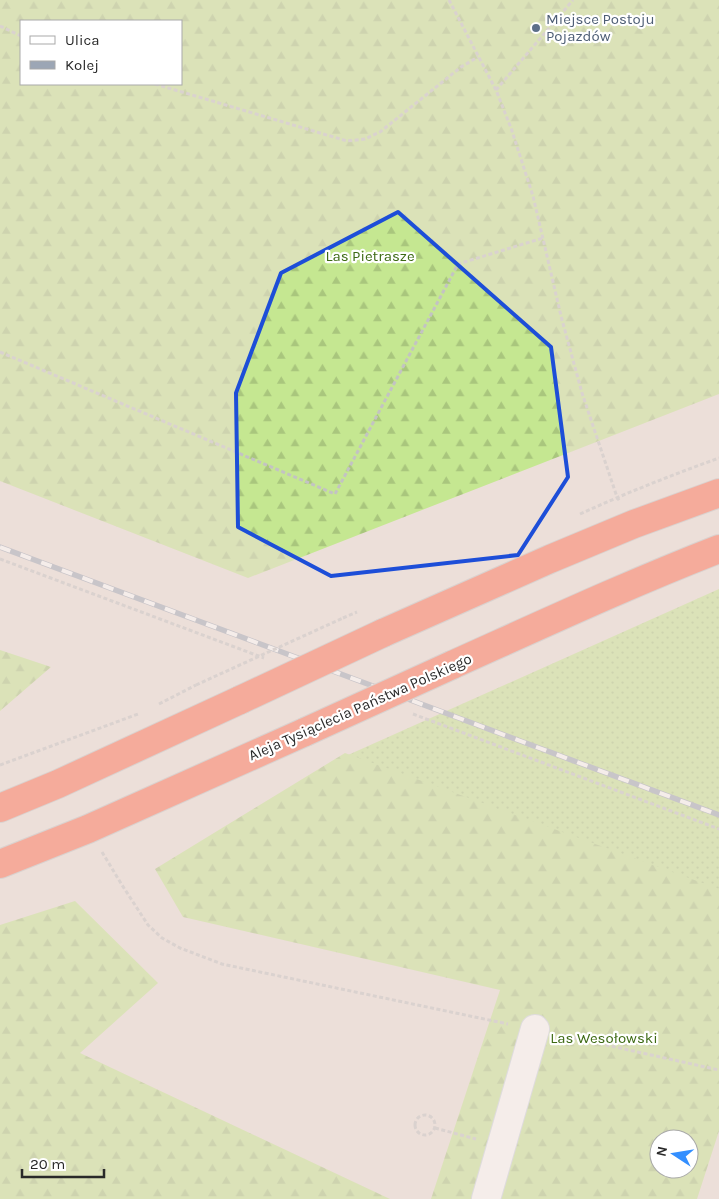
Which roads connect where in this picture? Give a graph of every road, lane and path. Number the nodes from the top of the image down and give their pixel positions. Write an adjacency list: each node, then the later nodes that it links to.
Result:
1 (449, 0): 5 (path)
2 (573, 0): 7 (path)
3 (0, 26): 4 (path)
4 (20, 36)
5 (478, 57): 6 (path); 7 (path)
6 (158, 85)
7 (496, 90): 8 (path)
8 (543, 238): 9 (path); 11 (path)
9 (0, 352)
10 (719, 493): 11 (highway)
11 (634, 524): 17 (highway, bridge)
12 (719, 549): 18 (highway, Aleja Tysiąclecia Państwa Polskiego, bridge)
13 (343, 618): 14 (path, bridge)
14 (154, 707)
15 (145, 711): 16 (path)
16 (0, 765)
17 (0, 808)
18 (88, 829): 19 (highway, Aleja Tysiąclecia Państwa Polskiego); 20 (path)
19 (0, 864)
20 (535, 1029): 21 (path); 23 (lane)
21 (719, 1070)
22 (435, 1128): 22 (path); 23 (path)
23 (501, 1146): 24 (lane)
24 (486, 1199)

